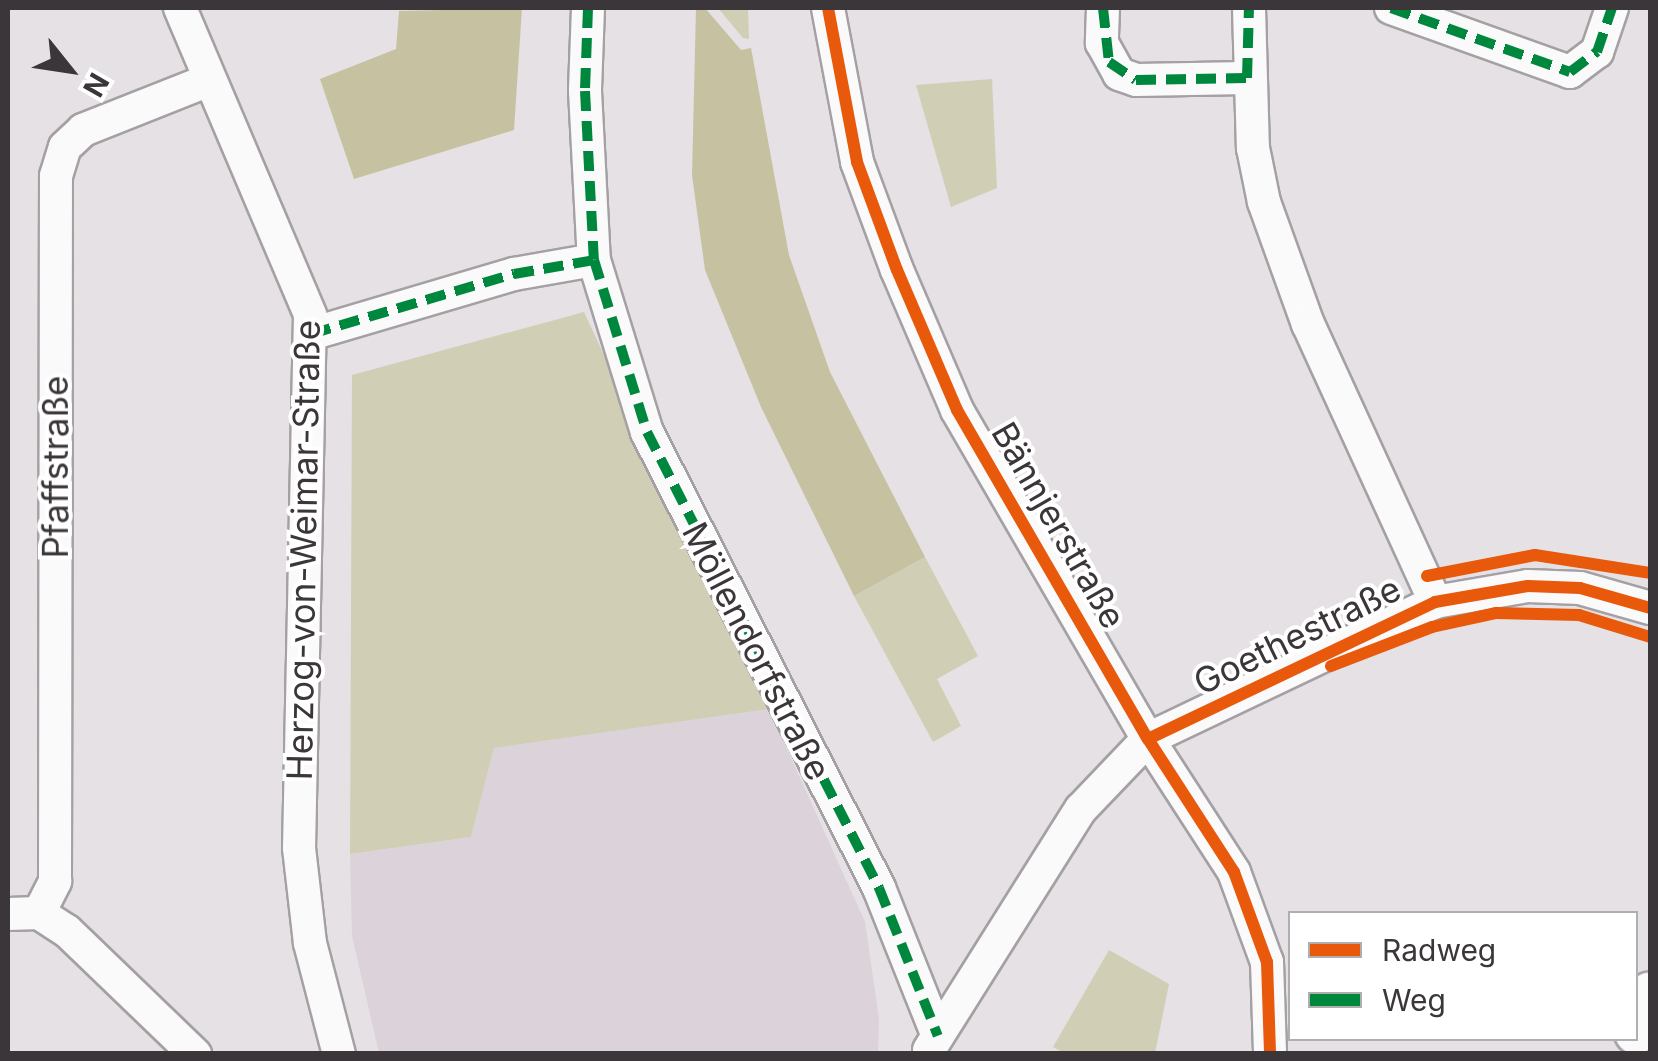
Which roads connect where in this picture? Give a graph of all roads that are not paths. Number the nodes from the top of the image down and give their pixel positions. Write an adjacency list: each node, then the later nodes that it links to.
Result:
1 (180, 8): 9 (street, Herzog-von-Weimar-Straße)
2 (588, 8): 10 (street, Möllendorfstraße)
3 (828, 8): 14 (street, Bännjerstraße)
4 (1103, 8): 8 (street)
5 (1249, 8): 8 (street)
6 (1391, 8): 7 (street)
7 (1612, 8)
8 (1248, 78): 12 (street)
9 (208, 80): 11 (street, Herzog-von-Weimar-Straße); 15 (street, Pfaffstraße)
10 (594, 260): 11 (street); 18 (street, Möllendorfstraße)
11 (312, 334): 20 (street, Herzog-von-Weimar-Straße)
12 (1435, 602): 13 (street, Goethestraße); 14 (street, Goethestraße)
13 (1650, 608)
14 (1148, 740): 18 (street, Goethestraße); 21 (street, Bännjerstraße)
15 (23, 913): 19 (street)
16 (1650, 993): 17 (main road)
17 (1638, 1025)
18 (932, 1044)
19 (195, 1054)
20 (339, 1054)
21 (1270, 1054)

